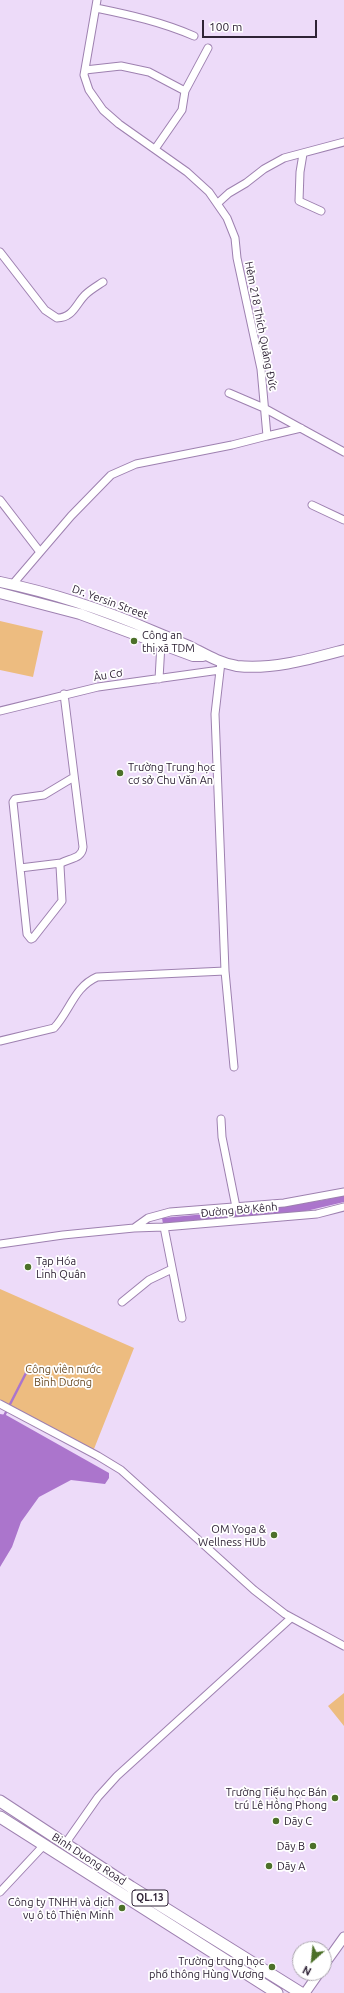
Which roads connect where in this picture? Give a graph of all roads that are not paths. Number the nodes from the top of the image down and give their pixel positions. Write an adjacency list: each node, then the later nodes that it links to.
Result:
1 (97, 0): 2 (street, Hẻm 218 Thích Quảng Đức)
2 (96, 8): 3 (street); 5 (street, Hẻm 218 Thích Quảng Đức)
3 (194, 36)
4 (208, 48): 6 (street)
5 (85, 70): 6 (street); 8 (street, Hẻm 218 Thích Quảng Đức)
6 (184, 91): 8 (street)
7 (344, 142): 9 (street)
8 (155, 149): 10 (street, Hẻm 218 Thích Quảng Đức)
9 (303, 154): 10 (street); 11 (street)
10 (218, 203): 15 (street, Hẻm 218 Thích Quảng Đức)
11 (321, 212)
12 (0, 252): 13 (street)
13 (102, 282)
14 (229, 393): 15 (street)
15 (264, 408): 16 (street); 17 (street, Hẻm 218 Thích Quảng Đức)
16 (301, 428): 17 (street); 18 (street)
17 (267, 436): 22 (street)
18 (344, 452)
19 (0, 500): 22 (street)
20 (312, 505): 21 (street)
21 (344, 520)
22 (40, 552): 24 (street)
23 (0, 582): 24 (main road, Dr. Yersin Street)
24 (12, 585): 25 (main road); 26 (main road, Dr. Yersin Street)
25 (4, 594): 26 (main road, Dr. Yersin Street)
26 (82, 609): 27 (main road, Dr. Yersin Street)
27 (125, 625): 28 (main road, Dr. Yersin Street); 30 (main road, Dr. Yersin Street)
28 (161, 644): 30 (main road, Dr. Yersin Street); 32 (street)
29 (344, 650): 31 (main road, Dr. Yersin Street)
30 (207, 657): 31 (main road, Dr. Yersin Street)
31 (221, 666): 32 (street, Âu Cơ); 38 (street)
32 (158, 679): 33 (street, Âu Cơ)
33 (64, 694): 34 (street, Âu Cơ); 35 (street)
34 (0, 711)
35 (74, 777): 36 (street); 37 (street)
36 (61, 863): 37 (street); 37 (street)
37 (20, 868)
38 (225, 971): 39 (street); 40 (street)
39 (0, 1041)
40 (234, 1067)
41 (221, 1119): 43 (street)
42 (344, 1192): 43 (street)
43 (236, 1207): 46 (street)
44 (344, 1207): 45 (street, Đường Bờ Kênh)
45 (164, 1227): 46 (street, Đường Bờ Kênh); 48 (street)
46 (134, 1228): 47 (street, Đường Bờ Kênh)
47 (0, 1244)
48 (172, 1269): 49 (street); 50 (street)
49 (122, 1302)
50 (182, 1318)
51 (0, 1404): 52 (street)
52 (291, 1618): 53 (street); 56 (street)
53 (344, 1646)
54 (0, 1800): 56 (highway, Binh Duong Road / QL.13)
55 (0, 1817): 57 (highway, Binh Duong Road / QL.13)
56 (65, 1844): 63 (highway, Binh Duong Road / QL.13)
57 (44, 1845): 58 (street); 62 (highway, Binh Duong Road / QL.13)
58 (0, 1892)
59 (344, 1937): 60 (street)
60 (332, 1954)
61 (313, 1981): 64 (street)
62 (277, 1993)
63 (302, 1993)
64 (305, 1993)

